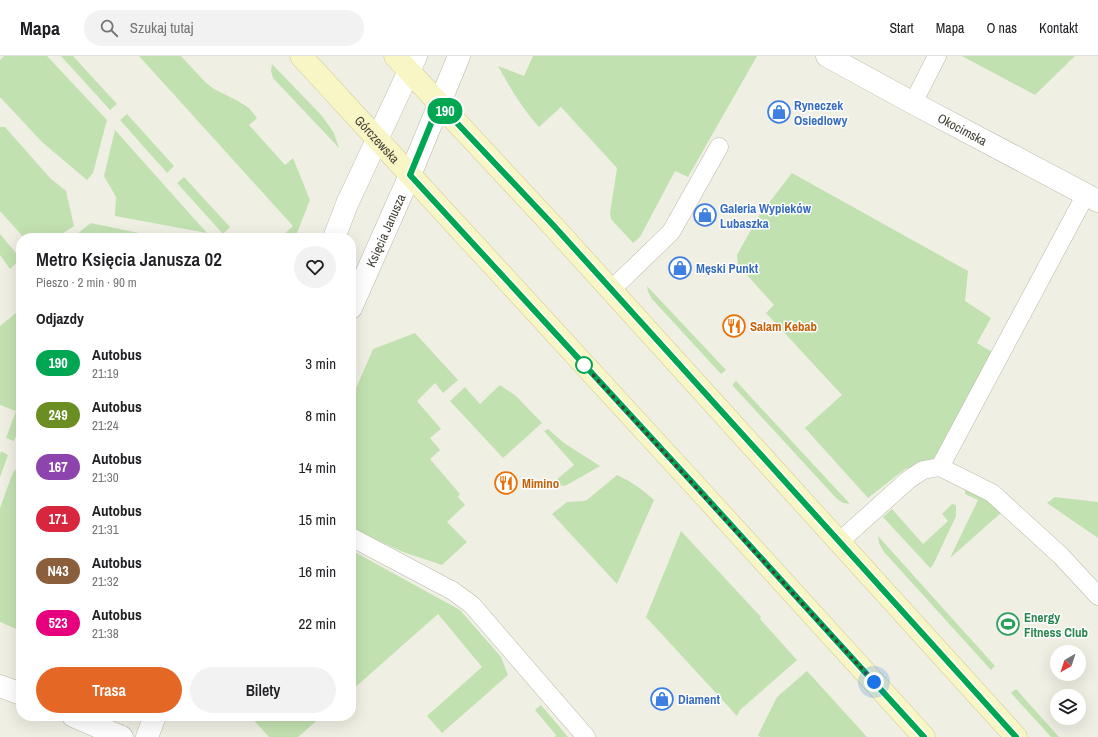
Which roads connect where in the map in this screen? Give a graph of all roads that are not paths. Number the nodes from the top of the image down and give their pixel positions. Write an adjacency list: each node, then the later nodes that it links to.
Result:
1 (301, 56): 8 (main road, Górczewska)
2 (459, 56): 7 (street, Księcia Janusza)
3 (827, 56): 6 (street, Okocimska)
4 (937, 56): 6 (lane)
5 (407, 61): 7 (main road); 8 (street)
6 (913, 103): 11 (street, Okocimska)
7 (439, 104): 10 (street, Księcia Janusza); 13 (main road)
8 (377, 139): 10 (main road, Górczewska); 12 (street)
9 (718, 147): 13 (lane)
10 (410, 175): 14 (street, Księcia Janusza); 26 (main road, Górczewska)
11 (1092, 198): 15 (lane)
12 (336, 233)
13 (611, 290): 17 (main road)
14 (356, 297)
15 (940, 467): 17 (lane); 18 (lane)
16 (356, 540): 25 (lane)
17 (839, 542): 27 (main road)
18 (1098, 596)
19 (0, 686): 20 (street)
20 (16, 692)
21 (85, 721): 23 (street)
22 (153, 721): 24 (street)
23 (122, 737)
24 (147, 737)
25 (586, 737)
26 (924, 737)
27 (1016, 737)

